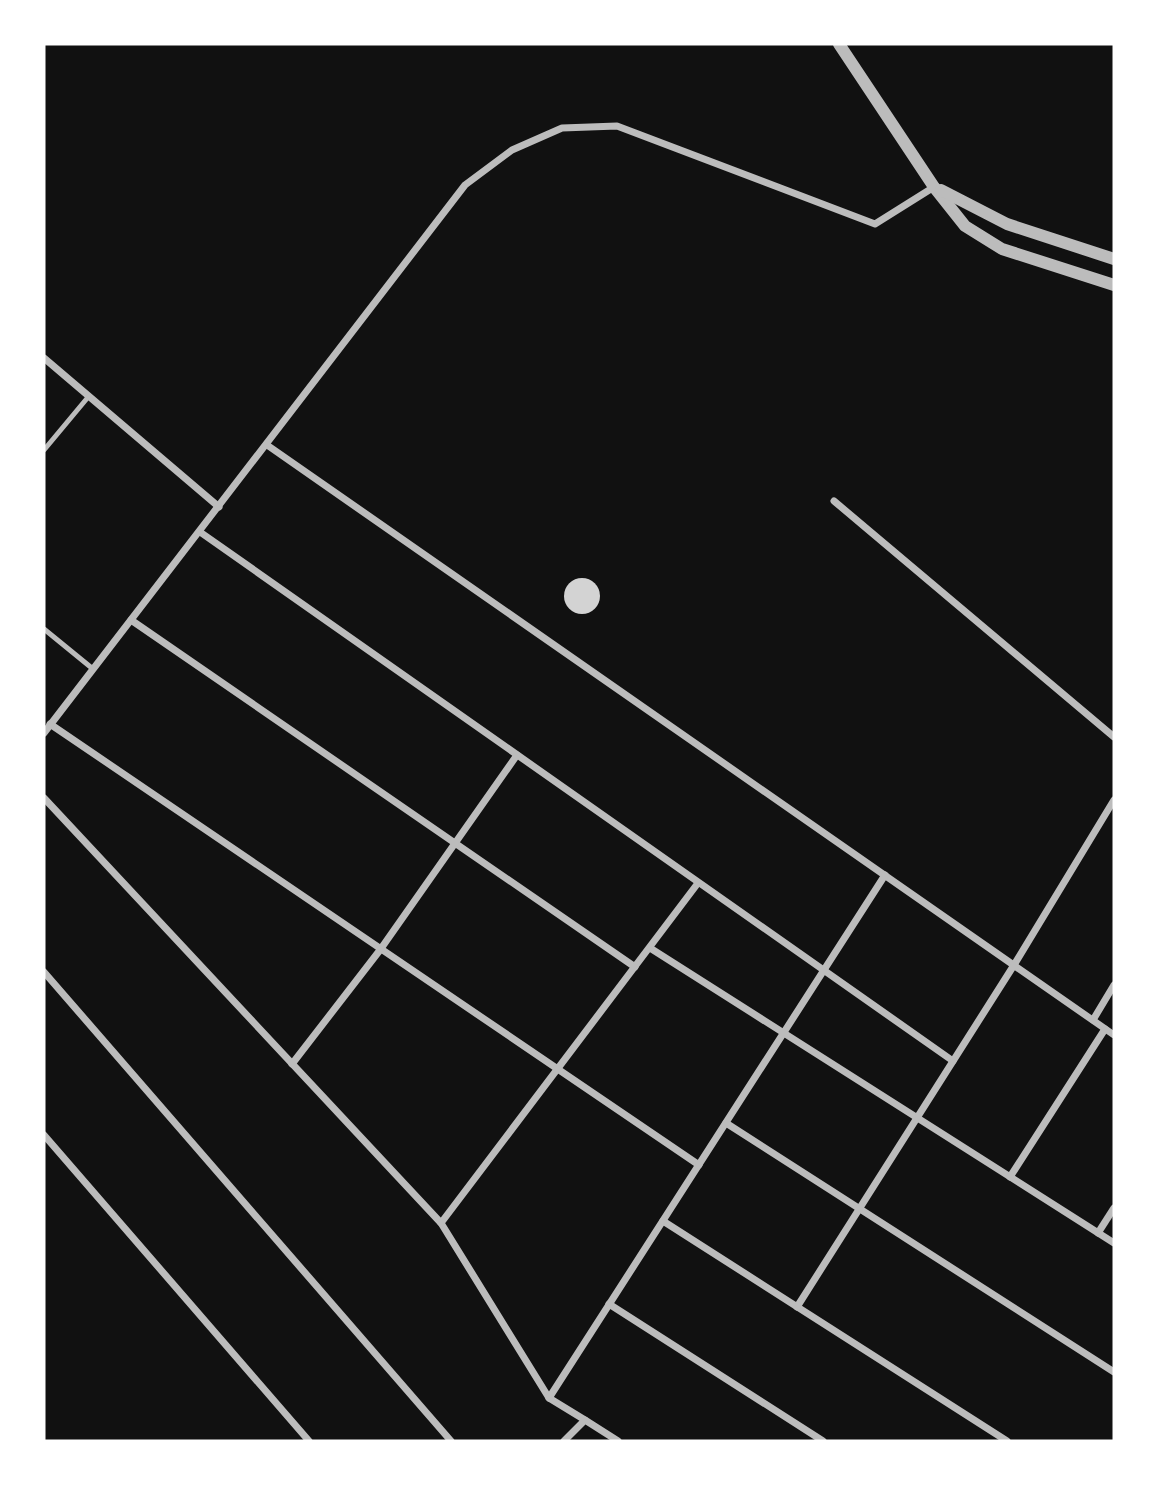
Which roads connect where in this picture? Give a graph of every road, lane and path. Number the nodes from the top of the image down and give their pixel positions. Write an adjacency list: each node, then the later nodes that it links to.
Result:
1 (839, 44): 2 (street)
2 (934, 187): 3 (street); 4 (street); 7 (street)
3 (1114, 259)
4 (1114, 285)
5 (44, 358): 6 (street)
6 (89, 396): 8 (lane); 10 (street)
7 (267, 445): 10 (street); 22 (street)
8 (44, 450)
9 (834, 501): 17 (street)
10 (219, 506): 11 (street)
11 (200, 532): 12 (street); 18 (street)
12 (131, 620): 14 (street); 21 (street)
13 (44, 629): 14 (lane)
14 (93, 669): 15 (street)
15 (50, 724): 16 (street); 25 (street)
16 (44, 733)
17 (1114, 737)
18 (516, 755): 21 (street); 23 (street)
19 (44, 797): 36 (street)
20 (1114, 800): 26 (street)
21 (455, 843): 25 (street); 27 (street)
22 (885, 875): 26 (street); 28 (street)
23 (698, 883): 24 (street); 28 (street)
24 (650, 947): 27 (street); 33 (street)
25 (380, 950): 36 (street); 37 (street)
26 (1014, 965): 31 (street); 35 (street)
27 (635, 967): 37 (street)
28 (824, 970): 33 (street); 35 (street)
29 (44, 972): 55 (street)
30 (1114, 985): 31 (street)
31 (1093, 1020): 32 (street)
32 (1105, 1029): 34 (street); 42 (street)
33 (784, 1033): 38 (street); 39 (street)
34 (1114, 1035)
35 (953, 1061): 38 (street)
36 (292, 1064): 46 (street)
37 (557, 1070): 41 (street); 46 (street)
38 (917, 1118): 42 (street); 44 (street)
39 (726, 1123): 41 (street); 44 (street)
40 (44, 1135): 54 (street)
41 (699, 1165): 45 (street)
42 (1010, 1177): 47 (street)
43 (1114, 1208): 47 (street)
44 (859, 1209): 50 (street); 51 (street)
45 (663, 1221): 49 (street); 50 (street)
46 (441, 1223): 52 (street)
47 (1098, 1233): 48 (street)
48 (1114, 1243)
49 (609, 1304): 52 (street); 58 (street)
50 (797, 1307): 59 (street)
51 (1114, 1372)
52 (550, 1398): 53 (street)
53 (585, 1420): 56 (street); 57 (street)
54 (309, 1441)
55 (451, 1441)
56 (564, 1441)
57 (618, 1441)
58 (823, 1441)
59 (1007, 1441)

